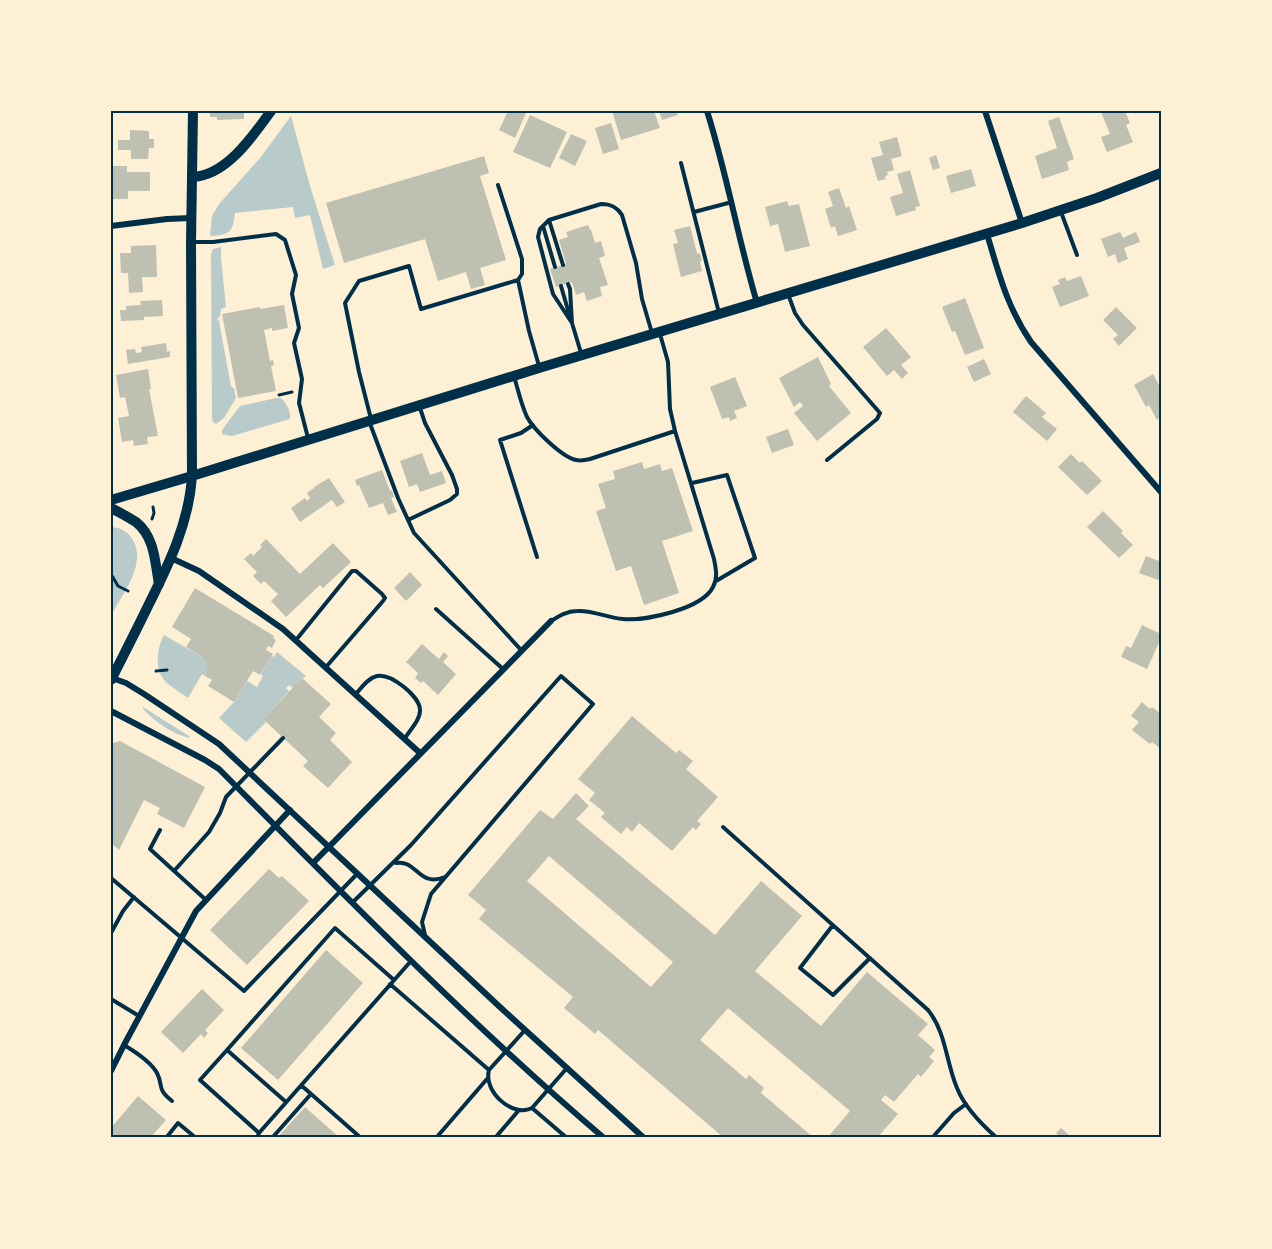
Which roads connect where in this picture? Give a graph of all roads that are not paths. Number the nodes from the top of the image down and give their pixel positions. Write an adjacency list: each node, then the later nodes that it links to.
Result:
1 (193, 111): 7 (main road)
2 (271, 111): 7 (main road)
3 (707, 111): 9 (street)
4 (985, 111): 14 (street)
5 (681, 163): 11 (lane)
6 (1161, 173): 10 (main road)
7 (192, 177): 12 (main road)
8 (498, 185): 22 (lane)
9 (732, 202): 11 (lane); 26 (street)
10 (1060, 211): 14 (main road); 19 (lane)
11 (694, 212): 27 (lane)
12 (191, 218): 16 (street); 18 (main road)
13 (549, 220): 15 (lane); 20 (lane); 29 (lane)
14 (1022, 223): 17 (main road)
15 (543, 225): 21 (lane); 28 (lane)
16 (111, 226)
17 (987, 234): 25 (main road); 41 (street)
18 (191, 242): 37 (lane); 39 (main road)
19 (1077, 255)
20 (562, 265)
21 (555, 267)
22 (518, 280): 31 (lane); 34 (lane)
23 (568, 284): 28 (lane)
24 (561, 286): 28 (lane)
25 (788, 293): 26 (main road); 38 (lane)
26 (757, 303): 27 (main road)
27 (720, 314): 29 (main road)
28 (572, 323): 30 (lane)
29 (656, 333): 30 (main road); 36 (lane)
30 (582, 355): 31 (main road)
31 (539, 368): 32 (main road)
32 (514, 376): 33 (main road); 35 (lane)
33 (419, 405): 34 (main road); 44 (lane)
34 (370, 420): 37 (main road); 44 (lane)
35 (533, 425): 36 (lane); 45 (lane)
36 (675, 431): 40 (lane)
37 (309, 439): 39 (main road)
38 (827, 460)
39 (192, 476): 42 (main road); 46 (main road)
40 (692, 483): 47 (lane); 47 (lane)
41 (1161, 492)
42 (111, 500)
43 (111, 508): 48 (main road)
44 (408, 520): 52 (lane)
45 (537, 557)
46 (171, 558): 48 (main road); 51 (street)
47 (715, 582): 50 (lane)
48 (159, 584): 55 (main road)
49 (436, 609): 54 (lane)
50 (551, 621): 52 (street)
51 (296, 640): 53 (street); 53 (lane)
52 (522, 651): 54 (street)
53 (326, 668): 56 (street)
54 (504, 670): 60 (street)
55 (112, 679): 61 (street)
56 (355, 695): 59 (street); 59 (lane)
57 (111, 711): 62 (street)
58 (283, 738): 61 (lane)
59 (405, 738): 60 (street)
60 (420, 753): 67 (street)
61 (250, 773): 62 (lane); 63 (street)
62 (237, 787): 64 (street); 70 (lane)
63 (290, 810): 64 (street); 67 (street)
64 (275, 826): 68 (street); 77 (street)
65 (723, 827): 79 (lane)
66 (160, 830): 70 (lane)
67 (329, 847): 68 (street); 71 (street)
68 (313, 863): 75 (street)
69 (392, 864): 72 (lane); 72 (lane); 74 (lane)
70 (174, 871): 77 (lane)
71 (357, 873): 74 (street); 75 (lane)
72 (445, 877): 82 (lane)
73 (111, 878): 76 (lane)
74 (369, 885): 78 (lane); 82 (street)
75 (340, 891): 78 (street); 81 (lane)
76 (134, 897): 80 (lane); 81 (lane)
77 (206, 900): 81 (street)
78 (352, 903): 84 (street)
79 (833, 925): 83 (lane); 83 (lane)
80 (111, 933)
81 (181, 938): 87 (street)
82 (426, 938): 88 (street)
83 (870, 958): 101 (lane)
84 (411, 961): 85 (lane); 91 (street)
85 (392, 982): 90 (lane); 93 (lane); 96 (lane)
86 (111, 999): 87 (lane)
87 (139, 1016): 89 (street)
88 (525, 1030): 91 (lane); 92 (street)
89 (124, 1045): 94 (street); 99 (lane)
90 (227, 1050): 100 (lane); 104 (lane)
91 (506, 1050): 93 (lane); 97 (street)
92 (567, 1068): 97 (lane); 114 (street)
93 (489, 1070): 95 (lane)
94 (111, 1071)
95 (488, 1079): 103 (lane); 110 (lane)
96 (302, 1086): 98 (lane); 100 (lane)
97 (548, 1089): 102 (lane); 113 (street)
98 (311, 1094): 108 (lane); 109 (lane)
99 (172, 1101)
100 (286, 1103): 104 (lane)
101 (966, 1104): 115 (lane); 116 (lane)
102 (532, 1108): 103 (lane); 112 (lane)
103 (519, 1110): 111 (lane)
104 (259, 1133): 107 (lane)
105 (166, 1138): 106 (lane)
106 (196, 1138)
107 (257, 1138)
108 (272, 1138)
109 (361, 1138)
110 (436, 1138)
111 (495, 1138)
112 (567, 1138)
113 (604, 1138)
114 (644, 1138)
115 (932, 1138)
116 (997, 1138)

